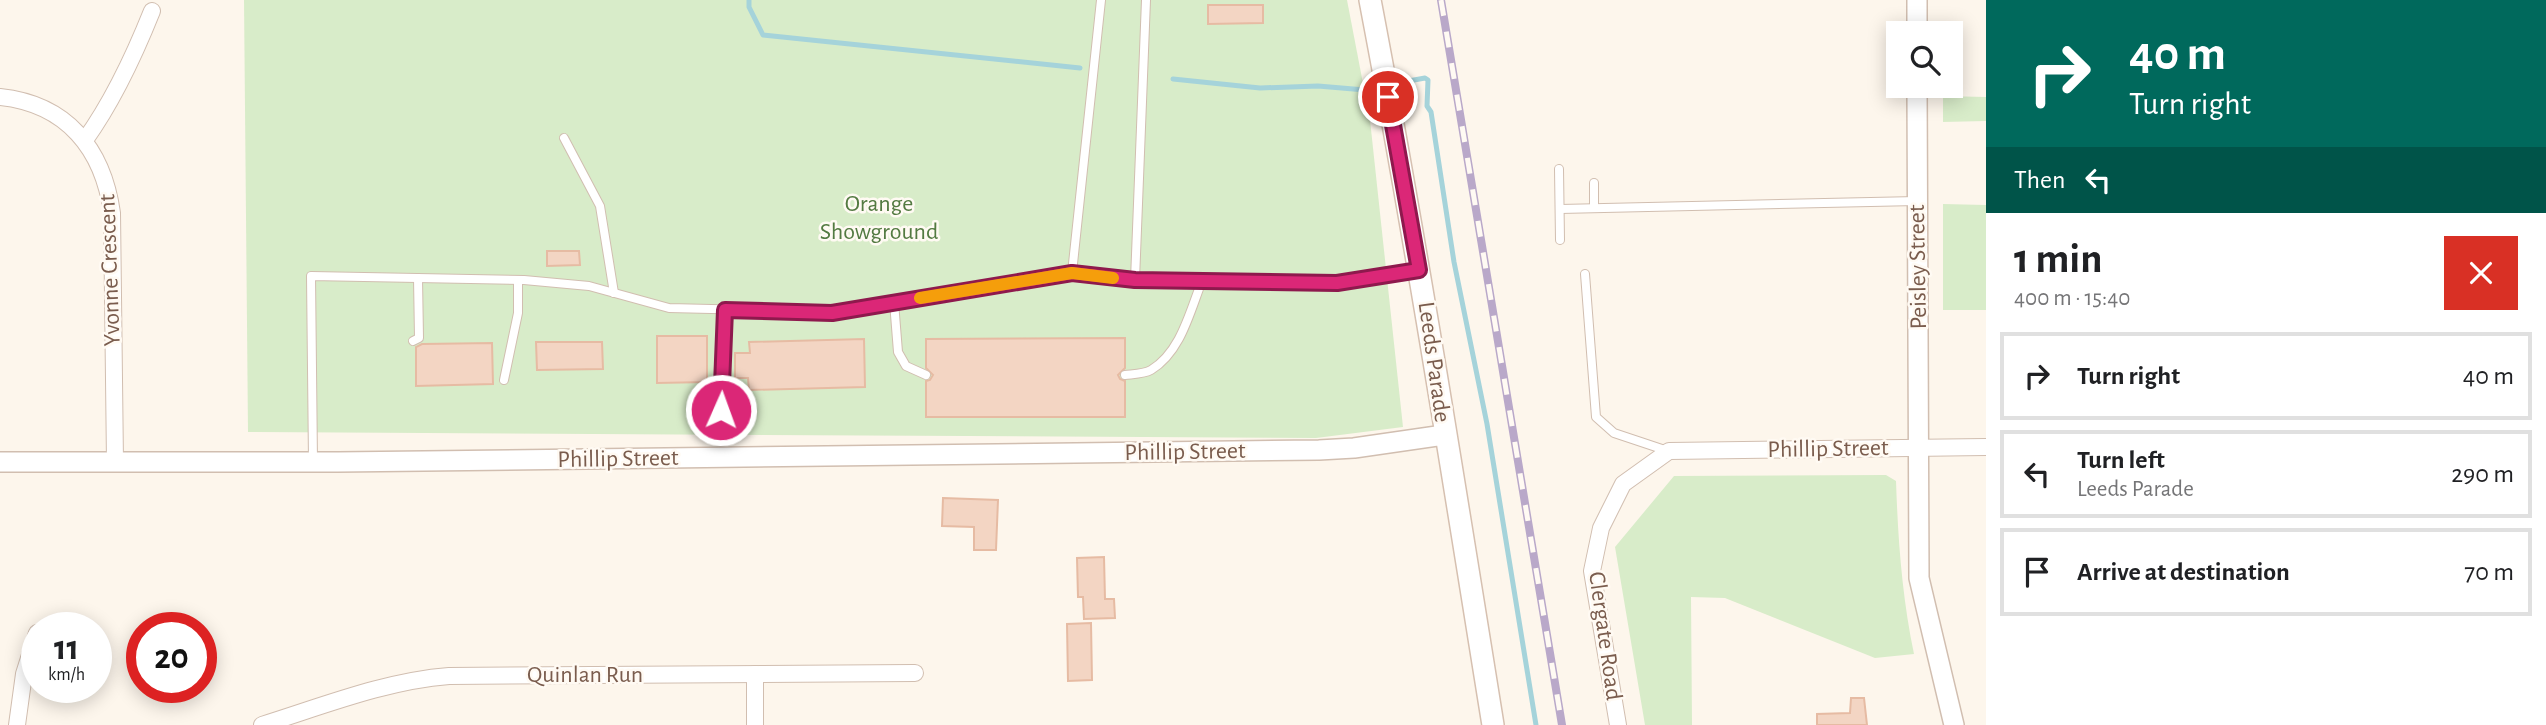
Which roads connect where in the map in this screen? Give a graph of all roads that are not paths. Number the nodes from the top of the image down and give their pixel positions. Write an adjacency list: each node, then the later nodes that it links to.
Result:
1 (1101, 0): 18 (lane)
2 (1146, 0): 22 (lane)
3 (1370, 0): 17 (main road, Leeds Parade)
4 (1917, 0): 6 (street)
5 (152, 11): 10 (street)
6 (1917, 21)
7 (0, 97): 10 (street, Yvonne Crescent)
8 (1917, 98): 13 (street, Peisley Street)
9 (564, 138): 24 (lane)
10 (85, 140): 37 (street, Yvonne Crescent)
11 (1559, 169): 15 (lane)
12 (1594, 183): 14 (lane)
13 (1917, 201): 14 (lane); 34 (street, Peisley Street)
14 (1594, 208): 15 (lane)
15 (1560, 209): 16 (lane)
16 (1560, 240)
17 (1419, 270): 23 (lane); 32 (main road, Leeds Parade)
18 (1072, 273): 22 (lane); 25 (lane)
19 (1585, 274): 35 (lane)
20 (418, 278): 21 (lane); 27 (lane); 38 (lane)
21 (518, 280): 24 (lane); 30 (lane)
22 (1135, 280): 23 (lane)
23 (1202, 281): 29 (lane)
24 (614, 293): 26 (lane)
25 (894, 302): 26 (lane); 28 (lane)
26 (725, 310): 31 (lane)
27 (414, 341)
28 (926, 375)
29 (1125, 375)
30 (504, 380)
31 (720, 435)
32 (1444, 435): 38 (street, Phillip Street); 45 (main road, Leeds Parade)
33 (1986, 447): 34 (street, Phillip Street)
34 (1920, 448): 35 (street, Phillip Street); 47 (street, Peisley Street)
35 (1669, 451): 46 (street, Clergate Road)
36 (0, 462): 37 (street, Phillip Street)
37 (115, 462): 38 (street, Phillip Street)
38 (313, 462)
39 (915, 673): 40 (street, Quinlan Run)
40 (755, 674): 43 (street, Quinlan Run); 44 (street)
41 (21, 696): 42 (street)
42 (17, 725)
43 (262, 725)
44 (755, 725)
45 (1493, 725)
46 (1618, 725)
47 (1954, 725)

